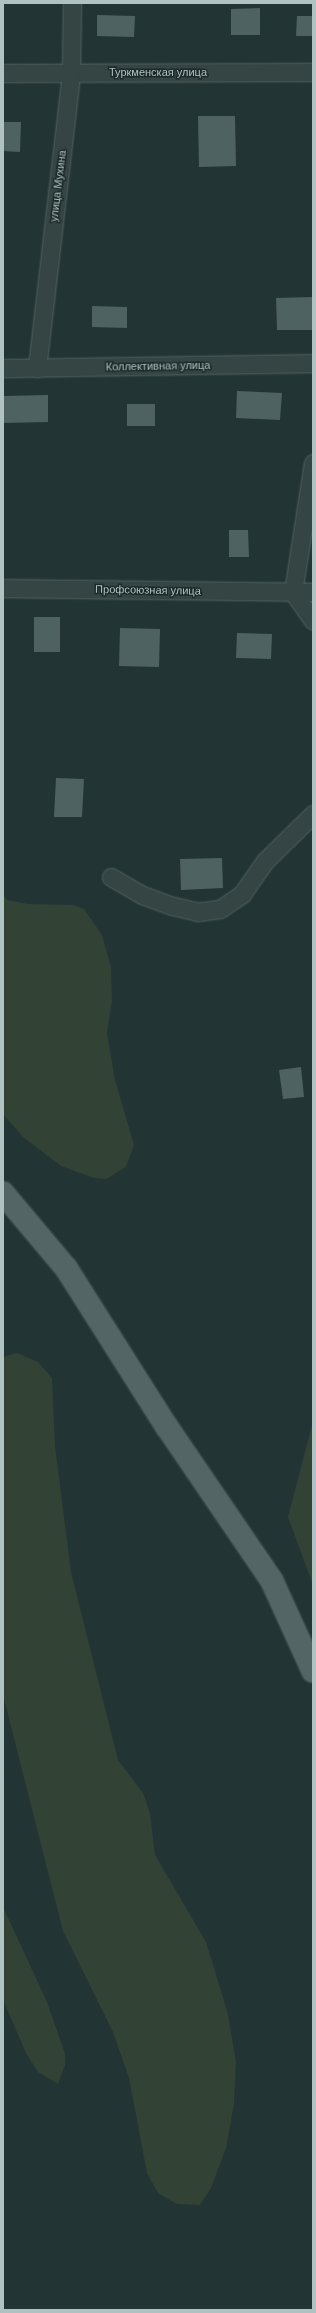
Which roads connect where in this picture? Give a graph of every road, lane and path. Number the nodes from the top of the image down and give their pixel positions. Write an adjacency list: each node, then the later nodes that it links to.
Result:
1 (72, 3): 2 (street, улица Мухина)
2 (71, 72): 3 (street, Туркменская улица); 4 (street, Туркменская улица); 7 (street, улица Мухина)
3 (313, 72)
4 (3, 73)
5 (313, 363): 7 (street, Коллективная улица)
6 (3, 368): 7 (street, Коллективная улица)
7 (36, 368)
8 (313, 463): 10 (street)
9 (3, 588): 10 (street, Профсоюзная улица)
10 (293, 592): 11 (street, Профсоюзная улица); 12 (street)
11 (313, 592)
12 (313, 621)
13 (313, 814): 14 (street)
14 (111, 877)
15 (3, 1193): 16 (main road)
16 (313, 1671)

